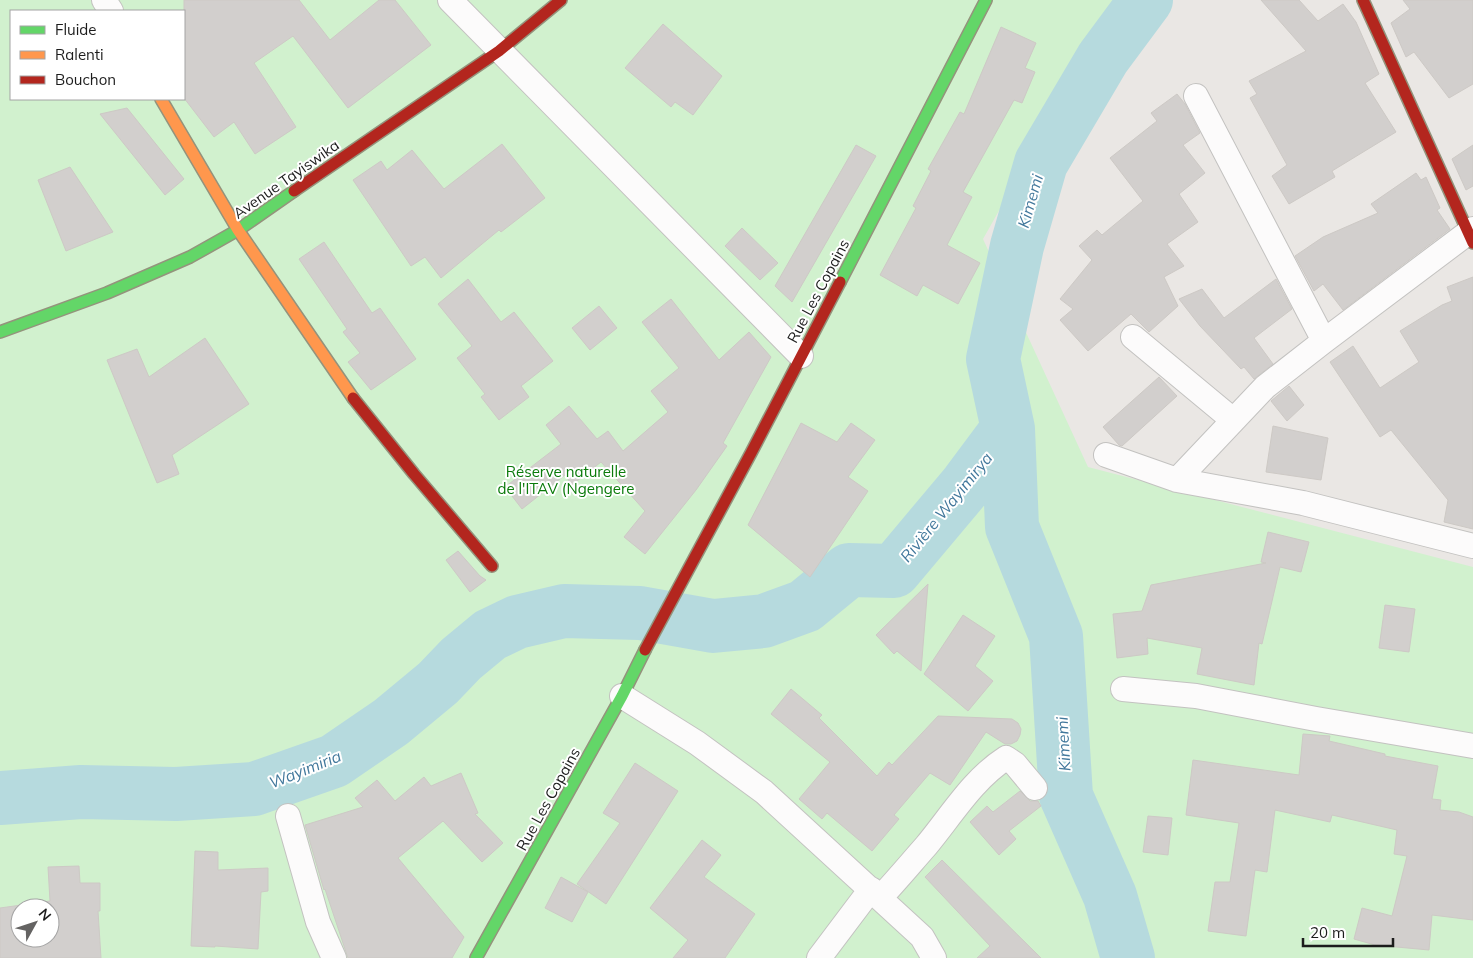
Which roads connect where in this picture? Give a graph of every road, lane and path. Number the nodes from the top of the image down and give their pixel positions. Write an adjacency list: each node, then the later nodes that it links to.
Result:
1 (450, 0): 5 (street)
2 (561, 0): 5 (street, Avenue Tayiswika)
3 (986, 0): 13 (street, Rue Les Copains)
4 (1363, 0): 9 (street)
5 (499, 51): 8 (street, Avenue Tayiswika); 13 (street)
6 (1196, 96): 12 (street)
7 (162, 100): 8 (street)
8 (238, 230): 10 (street, Avenue Tayiswika); 18 (street)
9 (1471, 235): 12 (street)
10 (0, 332)
11 (1133, 337): 14 (street)
12 (1324, 341): 14 (street)
13 (801, 356): 20 (street, Rue Les Copains)
14 (1233, 420): 16 (street)
15 (1106, 455): 16 (street)
16 (1176, 480): 17 (street)
17 (1473, 546)
18 (492, 566)
19 (1123, 689): 21 (street)
20 (622, 696): 24 (street); 26 (street, Rue Les Copains)
21 (1473, 746)
22 (1035, 788): 24 (street)
23 (288, 816): 25 (street)
24 (876, 894): 27 (street); 28 (street)
25 (334, 958)
26 (476, 958)
27 (820, 958)
28 (934, 958)

